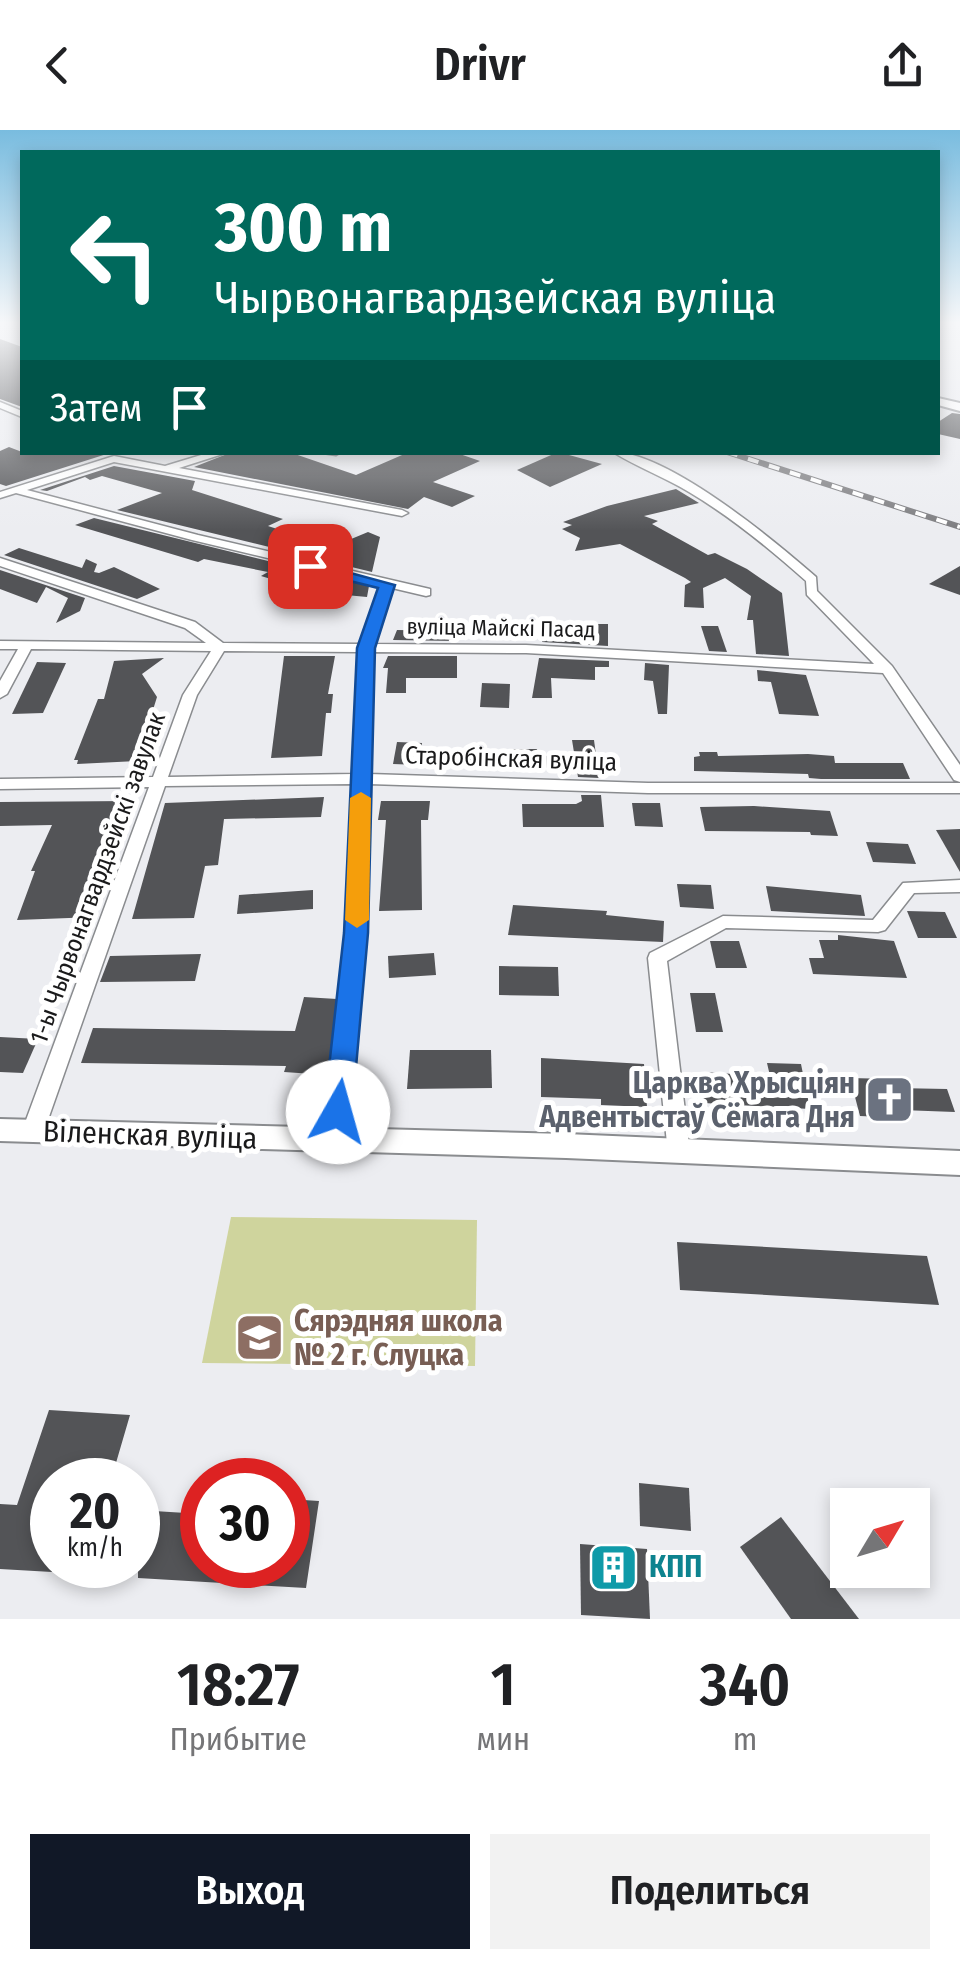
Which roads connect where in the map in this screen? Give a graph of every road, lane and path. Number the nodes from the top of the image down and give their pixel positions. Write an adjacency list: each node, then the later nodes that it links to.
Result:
1 (214, 455): 4 (street)
2 (625, 455): 15 (street)
3 (111, 456): 4 (street); 5 (street)
4 (163, 470): 7 (street)
5 (14, 490): 6 (street); 9 (street)
6 (0, 495)
7 (402, 513)
8 (0, 562): 13 (street)
9 (387, 585): 10 (street); 14 (street)
10 (426, 592)
11 (0, 645): 12 (street, вуліца Майскі Пасад)
12 (26, 646): 13 (street, вуліца Майскі Пасад); 16 (street)
13 (220, 647): 14 (street, вуліца Майскі Пасад); 19 (street, 1-ы Чырвонагвардзейскі завулак)
14 (366, 648): 15 (street, вуліца Майскі Пасад); 18 (street)
15 (886, 669): 17 (street)
16 (0, 694)
17 (960, 777)
18 (362, 779): 19 (street, Старобінская вуліца); 21 (street, Старобінская вуліца); 25 (street)
19 (157, 782): 20 (street, Старобінская вуліца); 24 (street, 1-ы Чырвонагвардзейскі завулак)
20 (0, 784)
21 (960, 788)
22 (960, 886): 26 (street)
23 (0, 1130): 24 (main road, Віленская вуліца)
24 (33, 1131): 25 (main road, Віленская вуліца)
25 (333, 1142): 26 (main road, Віленская вуліца)
26 (679, 1152): 27 (main road, Віленская вуліца)
27 (960, 1163)

